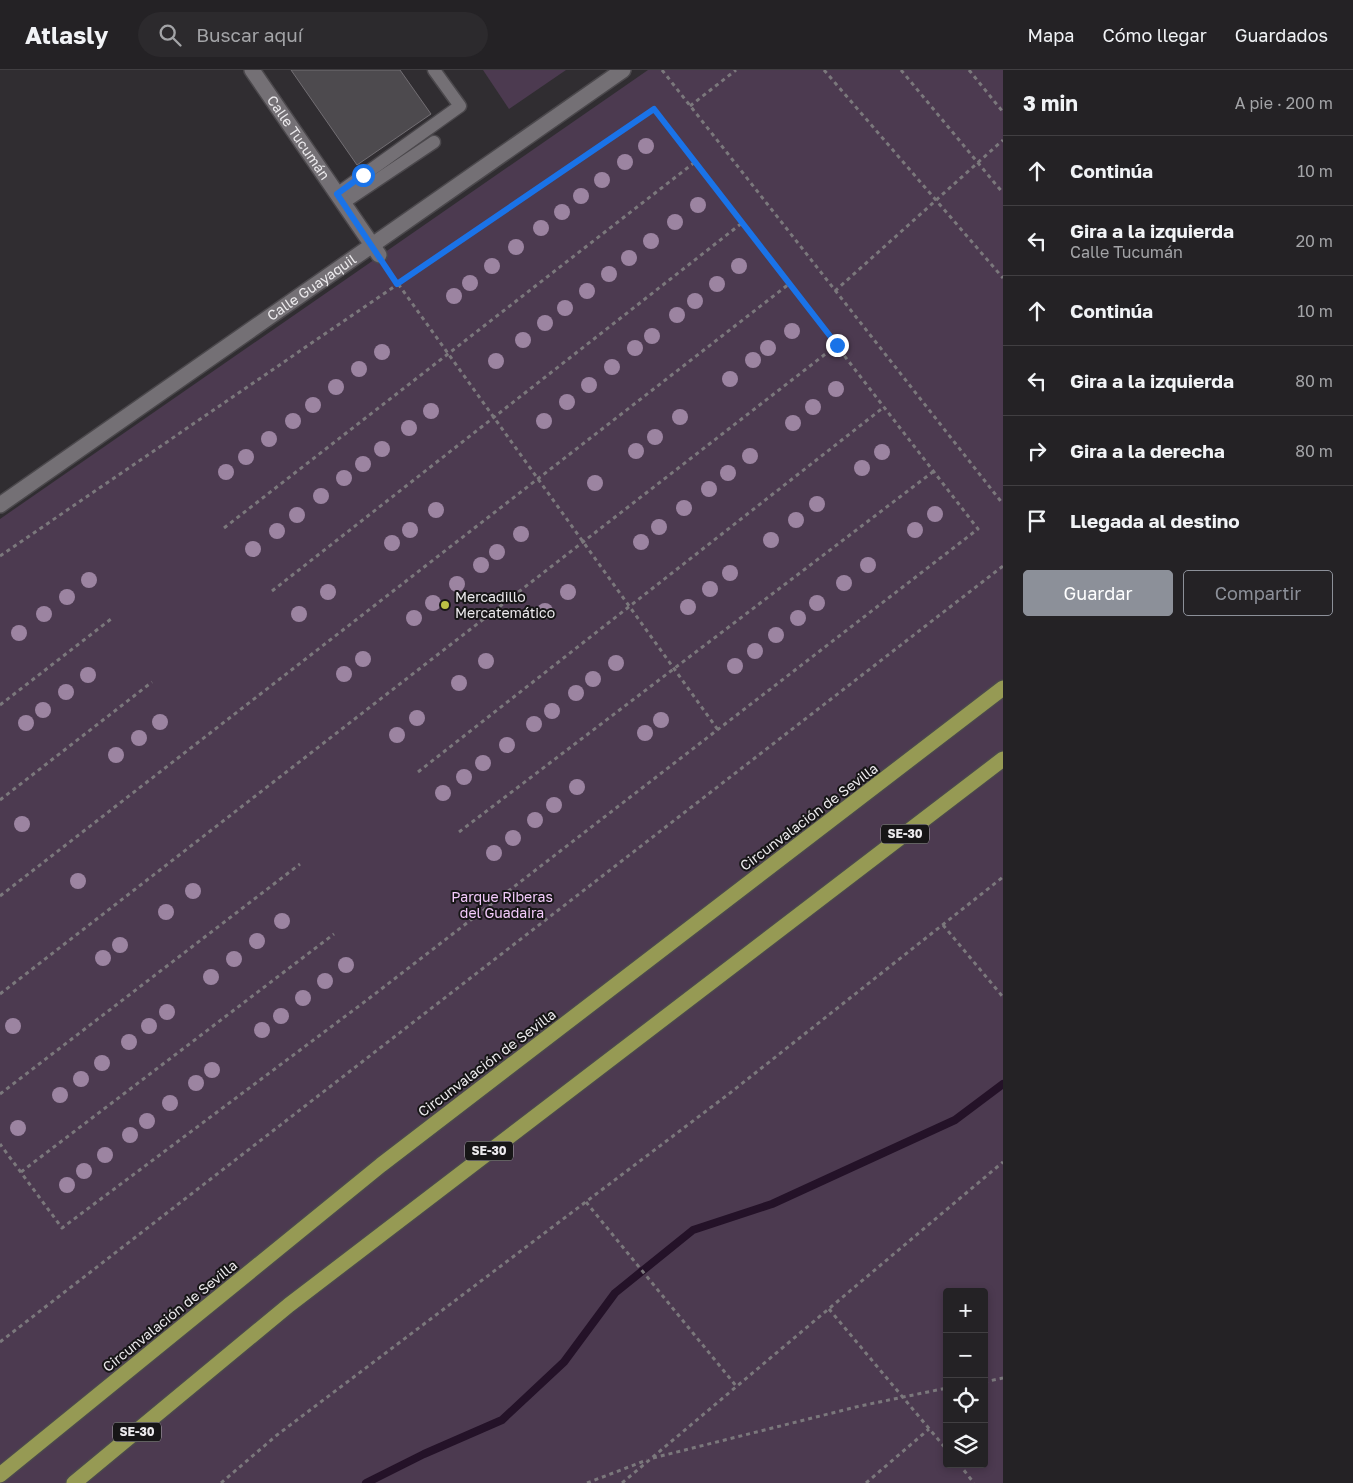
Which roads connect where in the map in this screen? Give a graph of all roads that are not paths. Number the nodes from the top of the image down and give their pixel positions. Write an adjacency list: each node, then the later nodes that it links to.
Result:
1 (252, 70): 5 (street, Calle Tucumán)
2 (434, 70): 5 (lane)
3 (623, 70): 6 (street, Calle Guayaquil)
4 (434, 142): 5 (lane)
5 (340, 198): 6 (street, Calle Tucumán)
6 (376, 251): 7 (street, Calle Guayaquil)
7 (0, 505)
8 (1003, 688): 11 (highway, Circunvalación de Sevilla)
9 (1003, 759): 10 (highway, SE-30)
10 (97, 1464): 12 (highway, SE-30); 13 (highway)
11 (0, 1475)
12 (74, 1483)
13 (82, 1483)

